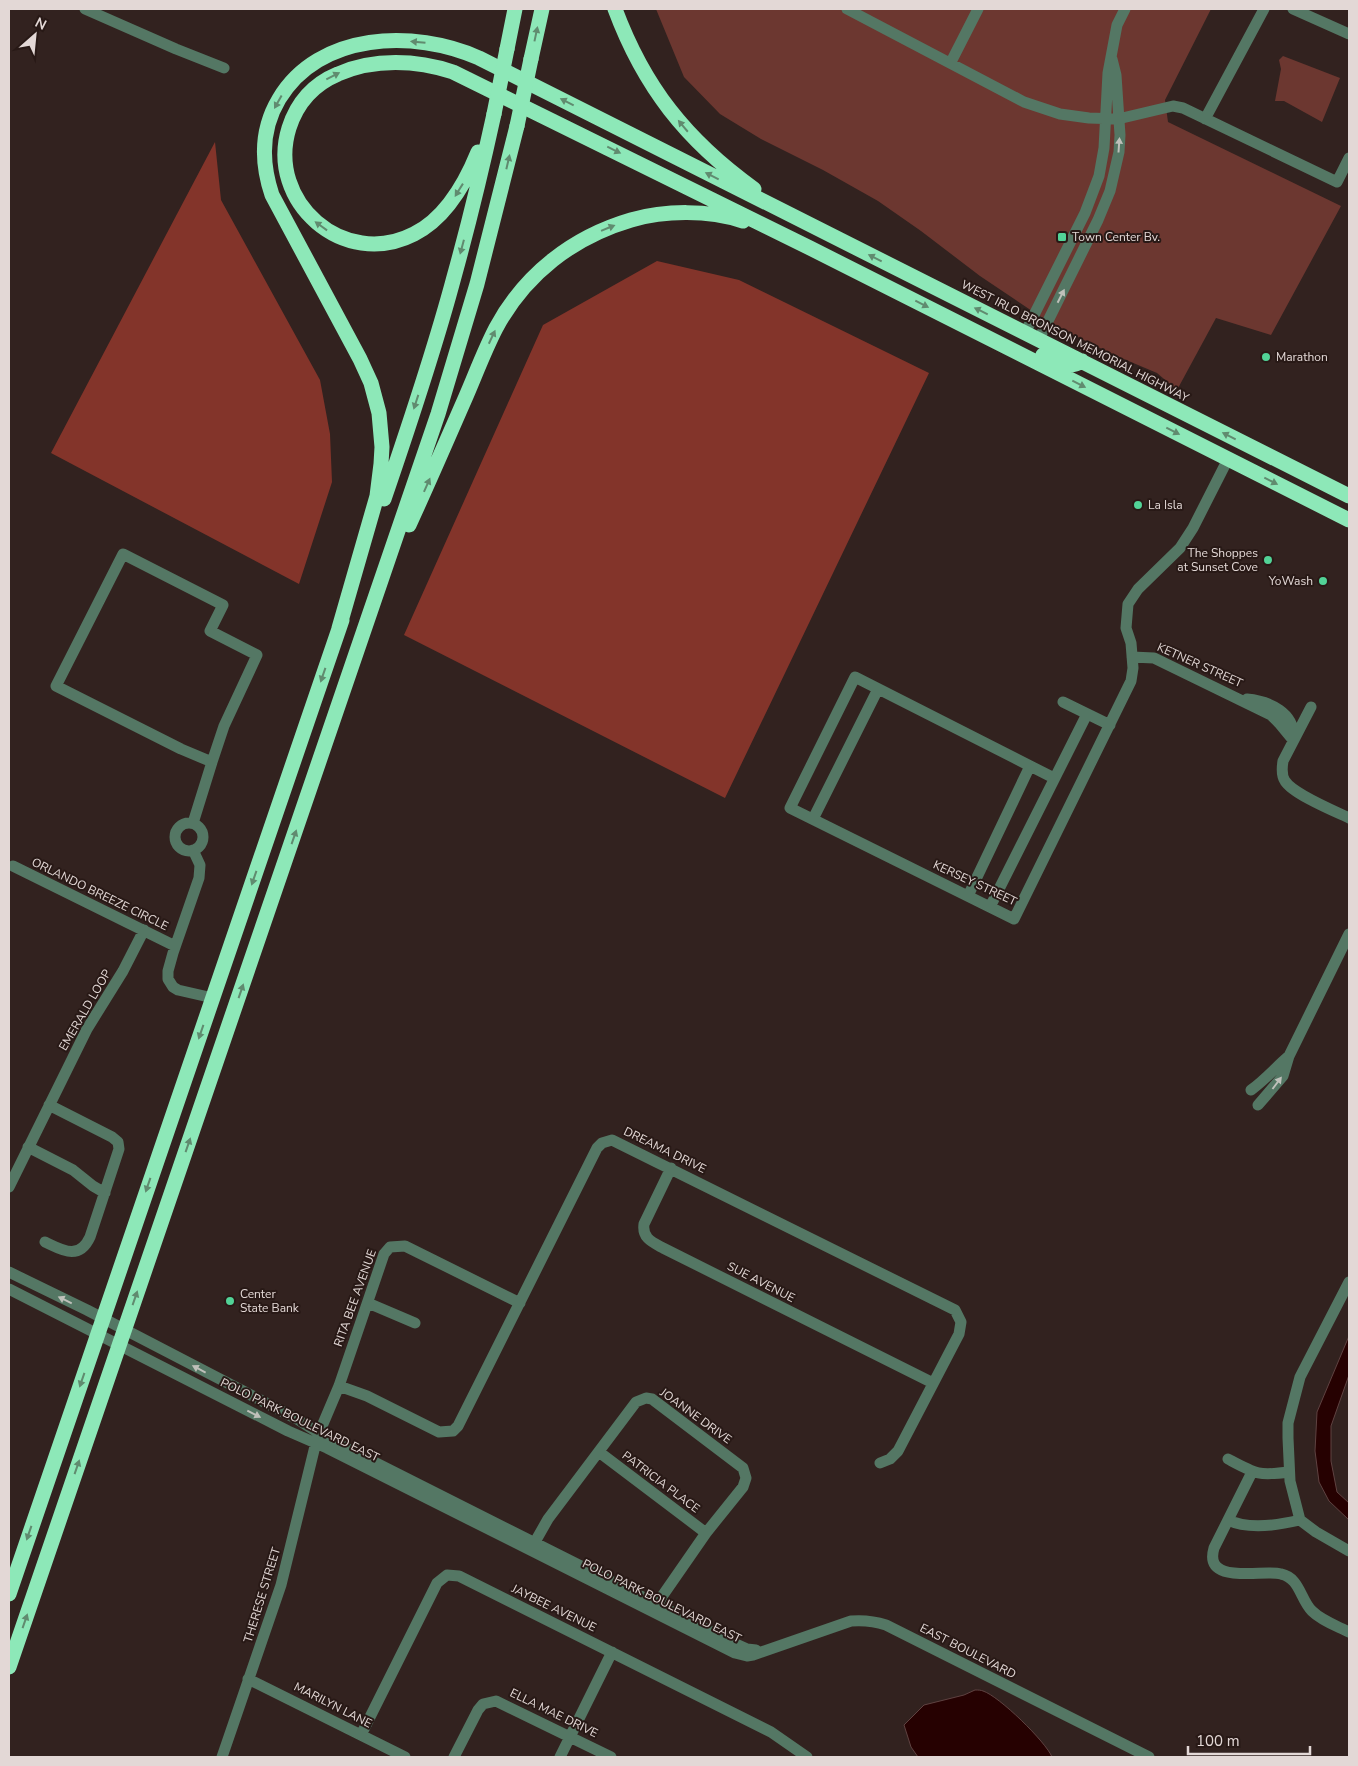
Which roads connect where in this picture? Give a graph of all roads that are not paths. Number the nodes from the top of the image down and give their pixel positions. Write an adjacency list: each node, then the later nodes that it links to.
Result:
1 (84, 9): 13 (street)
2 (515, 9): 14 (highway, bridge)
3 (542, 9): 32 (highway, one-way to 3, bridge)
4 (616, 9): 19 (highway, one-way to 4)
5 (847, 9): 12 (street)
6 (978, 9): 12 (street)
7 (1125, 9): 11 (street)
8 (1264, 9): 17 (street)
9 (1293, 9): 10 (street)
10 (1349, 34)
11 (1112, 57): 15 (street); 16 (street)
12 (951, 62): 16 (street)
13 (224, 68)
14 (494, 114): 22 (highway, one-way to 22); 33 (highway, one-way to 33)
15 (1118, 118): 16 (street); 17 (street); 21 (street, one-way to 15)
16 (1106, 119): 20 (street)
17 (1205, 119): 18 (street)
18 (1349, 158)
19 (787, 213): 24 (highway, WEST IRLO BRONSON MEMORIAL HIGHWAY, one-way to 19); 33 (highway, one-way to 33)
20 (1085, 213): 21 (street); 24 (street)
21 (1098, 220): 25 (street, one-way to 21)
22 (810, 248): 23 (highway, one-way to 23); 32 (highway, one-way to 22)
23 (973, 330): 25 (highway); 26 (highway)
24 (1025, 333): 25 (highway, WEST IRLO BRONSON MEMORIAL HIGHWAY)
25 (1039, 339): 27 (highway, WEST IRLO BRONSON MEMORIAL HIGHWAY)
26 (1018, 353): 27 (highway); 29 (highway, one-way to 29)
27 (1082, 361): 28 (highway, WEST IRLO BRONSON MEMORIAL HIGHWAY, one-way to 27)
28 (1273, 458): 29 (highway); 30 (highway, WEST IRLO BRONSON MEMORIAL HIGHWAY)
29 (1228, 459): 31 (highway, one-way to 31); 34 (street, KERSEY STREET)
30 (1349, 496)
31 (1349, 520)
32 (371, 610): 73 (highway, one-way to 32)
33 (339, 628): 54 (highway, one-way to 54)
34 (1132, 657): 39 (street, KERSEY STREET); 40 (street, KETNER STREET)
35 (878, 689): 42 (street, KERSEY STREET); 45 (street); 45 (street, KERSEY STREET)
36 (1062, 702): 38 (street)
37 (1311, 708): 40 (street)
38 (1086, 714): 39 (street); 43 (street)
39 (1110, 726): 50 (street, KERSEY STREET)
40 (1293, 740): 44 (street)
41 (212, 762): 41 (street); 46 (street)
42 (1030, 766): 43 (street, KERSEY STREET); 49 (street)
43 (1054, 778): 50 (street)
44 (1349, 818)
45 (814, 819): 49 (street, KERSEY STREET)
46 (193, 823): 47 (street); 47 (street)
47 (194, 850): 53 (street)
48 (13, 866): 51 (street, ORLANDO BREEZE CIRCLE)
49 (968, 896): 50 (street, KERSEY STREET)
50 (990, 907)
51 (144, 930): 53 (street, ORLANDO BREEZE CIRCLE); 57 (street, EMERALD LOOP)
52 (1349, 934): 55 (street)
53 (175, 946): 54 (street)
54 (213, 998): 71 (highway, one-way to 71)
55 (1289, 1056): 56 (street); 58 (street, one-way to 55)
56 (1251, 1090)
57 (49, 1105): 59 (street, EMERALD LOOP); 62 (street)
58 (1258, 1106)
59 (28, 1147): 61 (street, EMERALD LOOP); 62 (street)
60 (671, 1168): 70 (street, DREAMA DRIVE); 76 (street, SUE AVENUE); 76 (street, DREAMA DRIVE)
61 (9, 1187)
62 (105, 1193): 63 (street)
63 (44, 1242)
64 (9, 1272): 66 (street, POLO PARK BOULEVARD EAST)
65 (1349, 1282): 83 (street)
66 (36, 1286): 68 (street); 71 (street, POLO PARK BOULEVARD EAST, one-way to 66)
67 (9, 1289): 68 (street, POLO PARK BOULEVARD EAST)
68 (30, 1300): 74 (street, POLO PARK BOULEVARD EAST)
69 (368, 1303): 70 (street, RITA BEE AVENUE); 72 (street); 77 (street, RITA BEE AVENUE)
70 (520, 1303): 77 (street, DREAMA DRIVE)
71 (103, 1318): 73 (street, POLO PARK BOULEVARD EAST); 74 (highway)
72 (415, 1323)
73 (124, 1330): 75 (highway); 78 (street, POLO PARK BOULEVARD EAST, one-way to 73)
74 (98, 1334): 75 (street, POLO PARK BOULEVARD EAST); 89 (highway, one-way to 89)
75 (120, 1345): 78 (street, POLO PARK BOULEVARD EAST, one-way to 78); 94 (highway, one-way to 75)
76 (933, 1383): 81 (street, DREAMA DRIVE)
77 (339, 1386): 78 (street, RITA BEE AVENUE)
78 (317, 1438): 87 (street, POLO PARK BOULEVARD EAST); 95 (street, THERESE STREET)
79 (599, 1452): 86 (street, PATRICIA PLACE); 86 (street, JOANNE DRIVE); 87 (street, JOANNE DRIVE)
80 (1228, 1459): 82 (street)
81 (880, 1463)
82 (1252, 1472): 83 (street); 84 (street)
83 (1289, 1472): 85 (street)
84 (1228, 1520): 85 (street); 91 (street)
85 (1300, 1520): 88 (street)
86 (706, 1534): 90 (street, JOANNE DRIVE)
87 (532, 1546): 90 (street, POLO PARK BOULEVARD EAST)
88 (1349, 1551)
89 (9, 1594)
90 (655, 1609): 92 (street, POLO PARK BOULEVARD EAST)
91 (1349, 1632)
92 (768, 1650): 104 (street, EAST BOULEVARD)
93 (612, 1652): 96 (street, JAYBEE AVENUE); 97 (street); 103 (street, JAYBEE AVENUE)
94 (9, 1667)
95 (248, 1679): 96 (street, MARILYN LANE); 98 (street, THERESE STREET)
96 (361, 1735): 99 (street, MARILYN LANE)
97 (570, 1736): 100 (street, ELLA MAE DRIVE); 101 (street); 102 (street, ELLA MAE DRIVE)
98 (222, 1757)
99 (405, 1757)
100 (454, 1757)
101 (560, 1757)
102 (612, 1757)
103 (807, 1757)
104 (1149, 1757)

